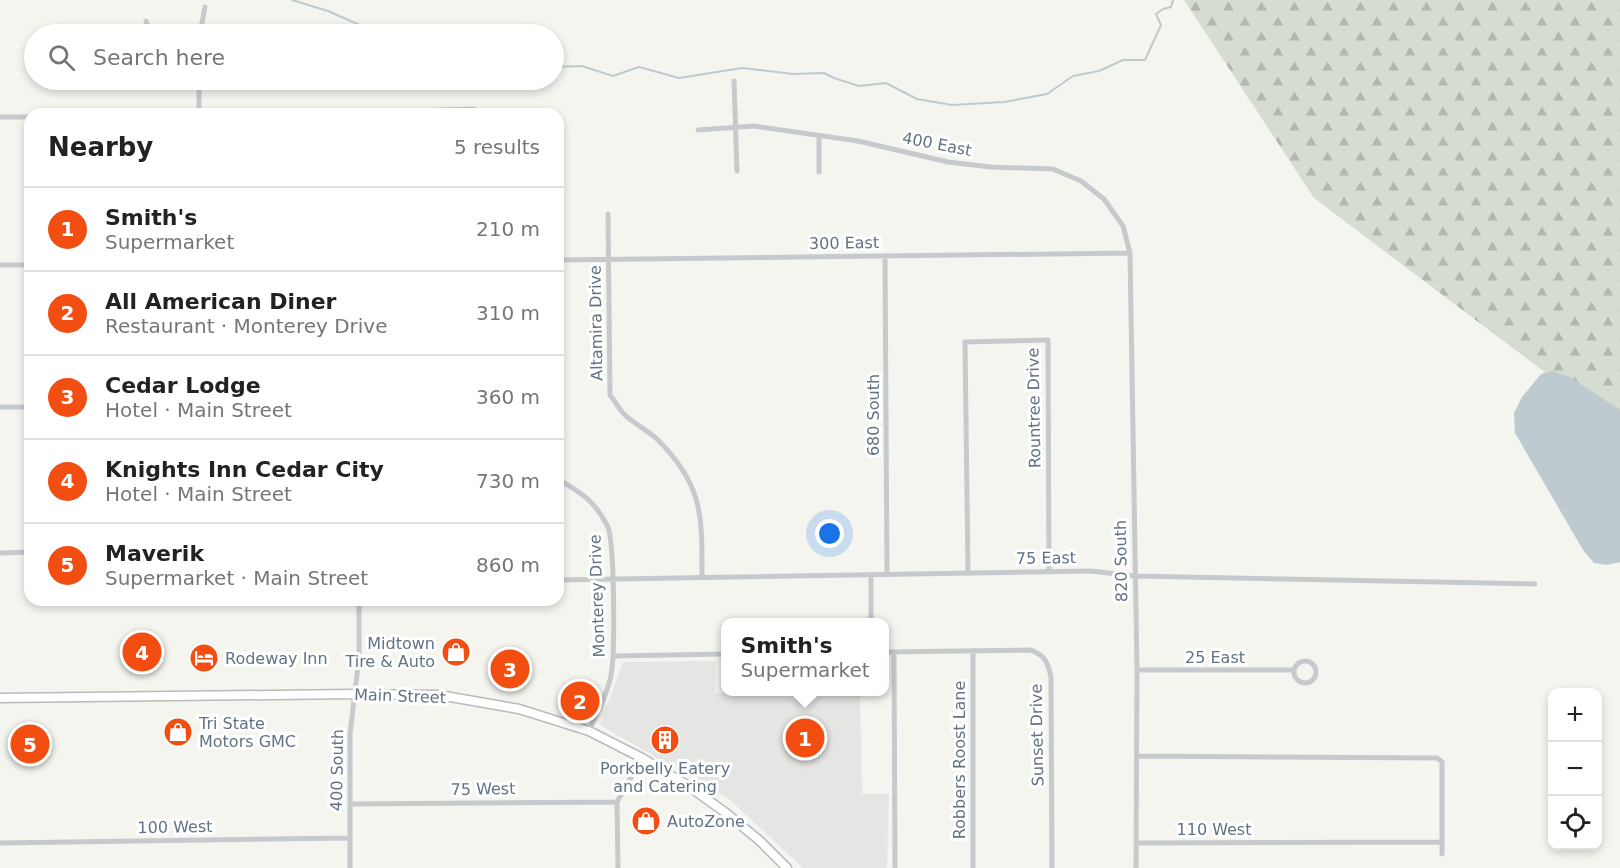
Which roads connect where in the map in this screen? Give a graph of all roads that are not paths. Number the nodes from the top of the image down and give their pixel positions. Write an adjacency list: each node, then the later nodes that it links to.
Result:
1 (205, 7): 4 (street)
2 (146, 21): 3 (street)
3 (147, 24)
4 (202, 24)
5 (734, 81): 10 (street)
6 (199, 90): 7 (street)
7 (199, 108)
8 (0, 117): 9 (street)
9 (24, 117)
10 (734, 127): 11 (street, 400 East); 12 (street, 400 East); 13 (street)
11 (698, 130)
12 (819, 137): 14 (street); 16 (street, 400 East)
13 (737, 171)
14 (819, 172)
15 (609, 214): 19 (street, Altamira Drive)
16 (1130, 254): 17 (street, 300 East); 31 (street, 820 South)
17 (885, 256): 19 (street, 300 East); 29 (street, 680 South)
18 (564, 260): 19 (street, 300 East)
19 (609, 260): 32 (street, Altamira Drive)
20 (24, 265): 21 (street)
21 (0, 266)
22 (0, 407): 23 (street)
23 (24, 407)
24 (564, 483): 34 (street, Monterey Drive)
25 (24, 552): 26 (street)
26 (0, 553)
27 (968, 572): 28 (street, 75 East); 28 (street, Rountree Drive); 29 (street, 75 East)
28 (1049, 572): 31 (street, 75 East)
29 (887, 574): 30 (street, 75 East)
30 (871, 575): 32 (street, 75 East); 37 (street)
31 (1134, 576): 35 (street, 75 East); 43 (street, 820 South)
32 (702, 578): 34 (street, 75 East)
33 (564, 580): 34 (street, 75 East)
34 (612, 580): 42 (street, Monterey Drive)
35 (1534, 584)
36 (359, 606): 45 (street, 400 South)
37 (871, 618)
38 (973, 651): 40 (street, Sunset Drive); 61 (street, Robbers Roost Lane); 62 (street, Sunset Drive)
39 (889, 652): 40 (street, Sunset Drive)
40 (894, 652): 60 (street)
41 (721, 654): 42 (street)
42 (613, 656): 47 (street, Monterey Drive)
43 (1137, 670): 44 (street, 25 East); 48 (street, 820 South)
44 (1294, 670): 44 (street)
45 (354, 694): 46 (main road, Main Street); 47 (main road, Main Street); 51 (street, 400 South)
46 (0, 698)
47 (589, 730): 49 (main road, Main Street)
48 (1137, 756): 53 (street); 55 (street, 820 South)
49 (642, 758): 50 (street); 59 (main road, Main Street)
50 (617, 801): 51 (street, 75 West); 58 (street)
51 (350, 804): 52 (street, 400 South)
52 (350, 838): 54 (street, 100 West); 57 (street, 400 South)
53 (1442, 842): 55 (street, 110 West); 56 (street)
54 (0, 843)
55 (1137, 843): 63 (street, 820 South)
56 (1442, 854)
57 (350, 868)
58 (618, 868)
59 (787, 868)
60 (895, 868)
61 (973, 868)
62 (1052, 868)
63 (1136, 868)

